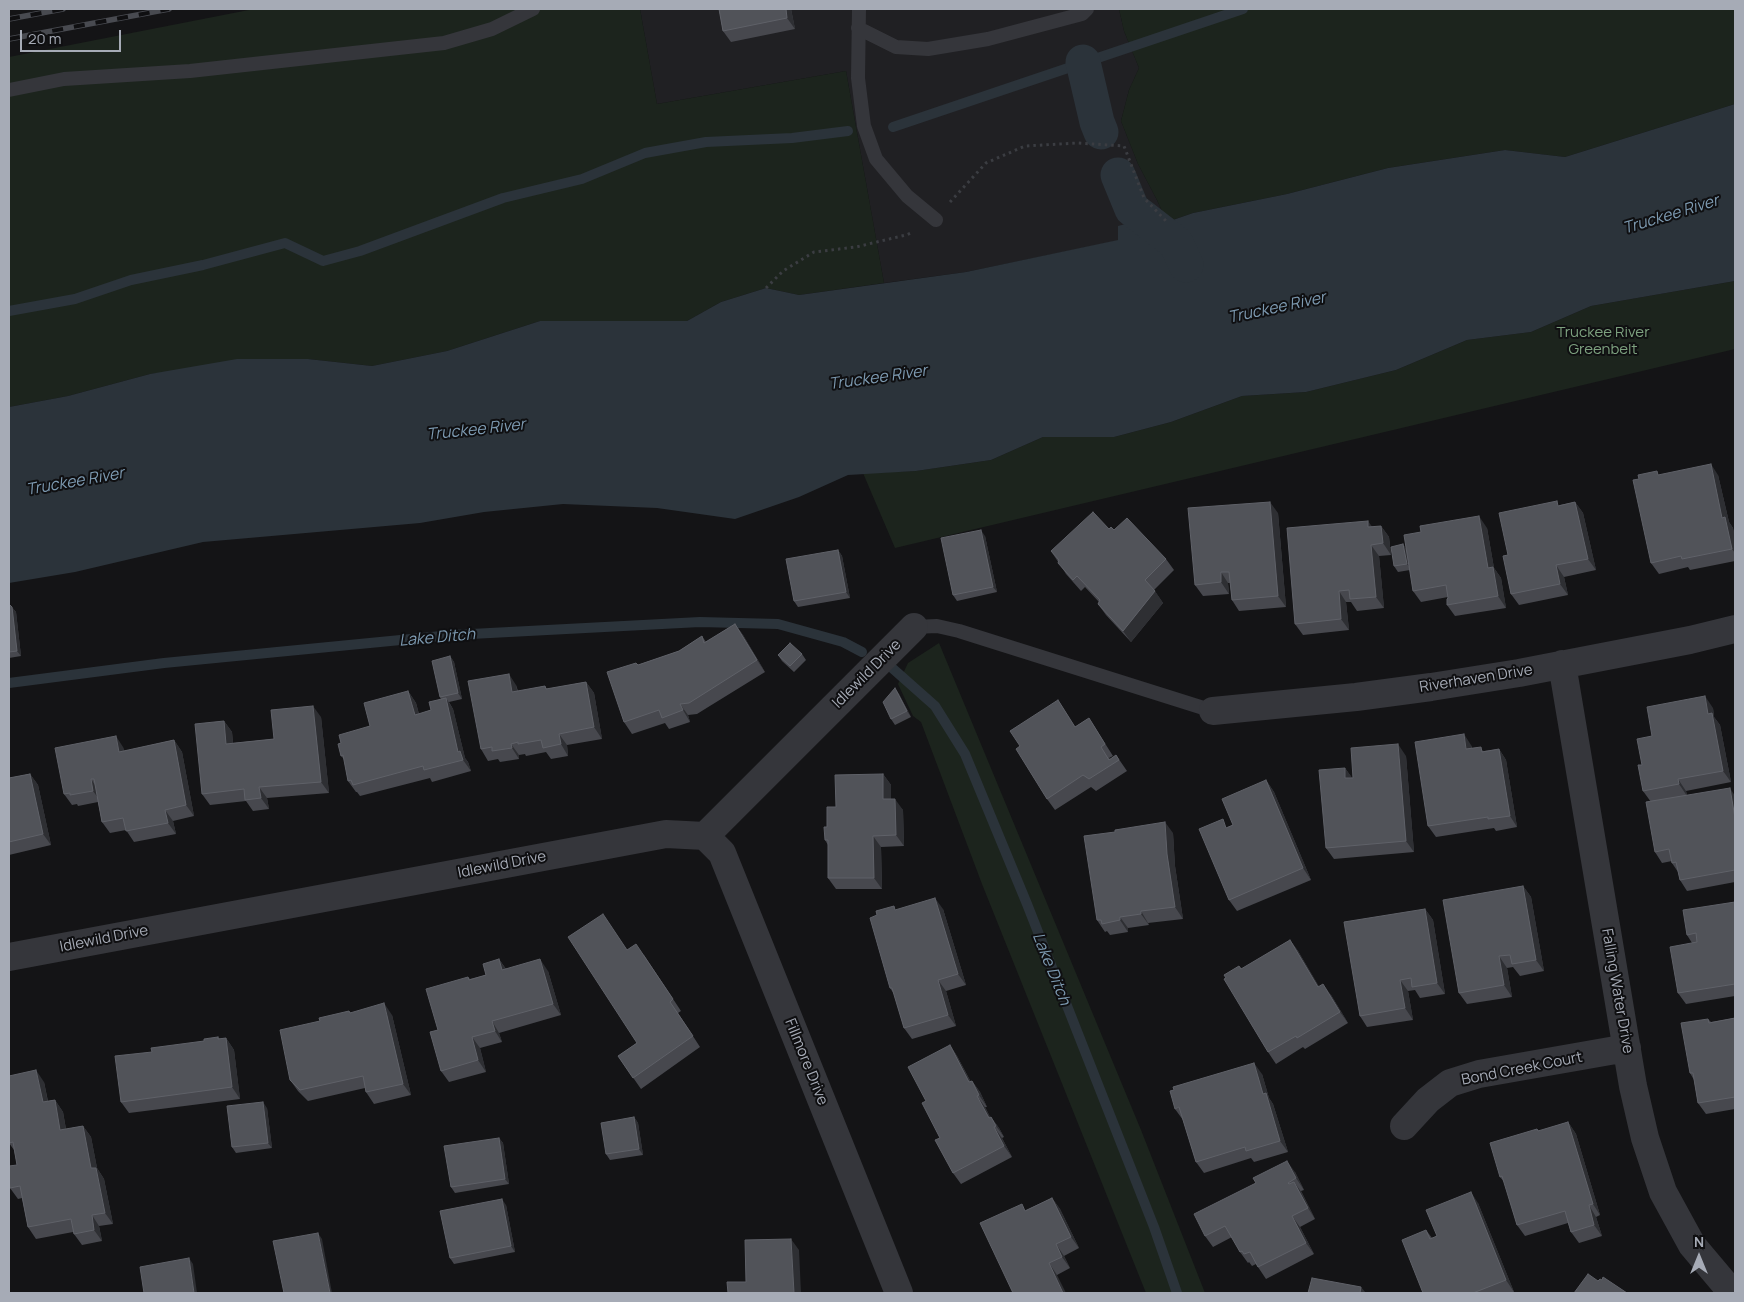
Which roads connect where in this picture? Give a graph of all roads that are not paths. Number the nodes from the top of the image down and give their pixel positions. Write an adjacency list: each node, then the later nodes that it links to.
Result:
1 (534, 9): 5 (lane)
2 (859, 9): 4 (lane)
3 (1087, 9): 4 (lane)
4 (858, 28): 6 (lane)
5 (9, 90)
6 (936, 220)
7 (914, 627): 10 (lane); 11 (street, Idlewild Drive)
8 (1735, 629): 9 (street, Riverhaven Drive)
9 (1562, 664): 10 (street, Riverhaven Drive); 13 (street, Falling Water Drive)
10 (1213, 711)
11 (705, 836): 12 (street, Idlewild Drive); 15 (street, Fillmore Drive)
12 (9, 957)
13 (1627, 1048): 14 (street, Bond Creek Court); 16 (street, Falling Water Drive)
14 (1404, 1126)
15 (899, 1293)
16 (1735, 1293)

